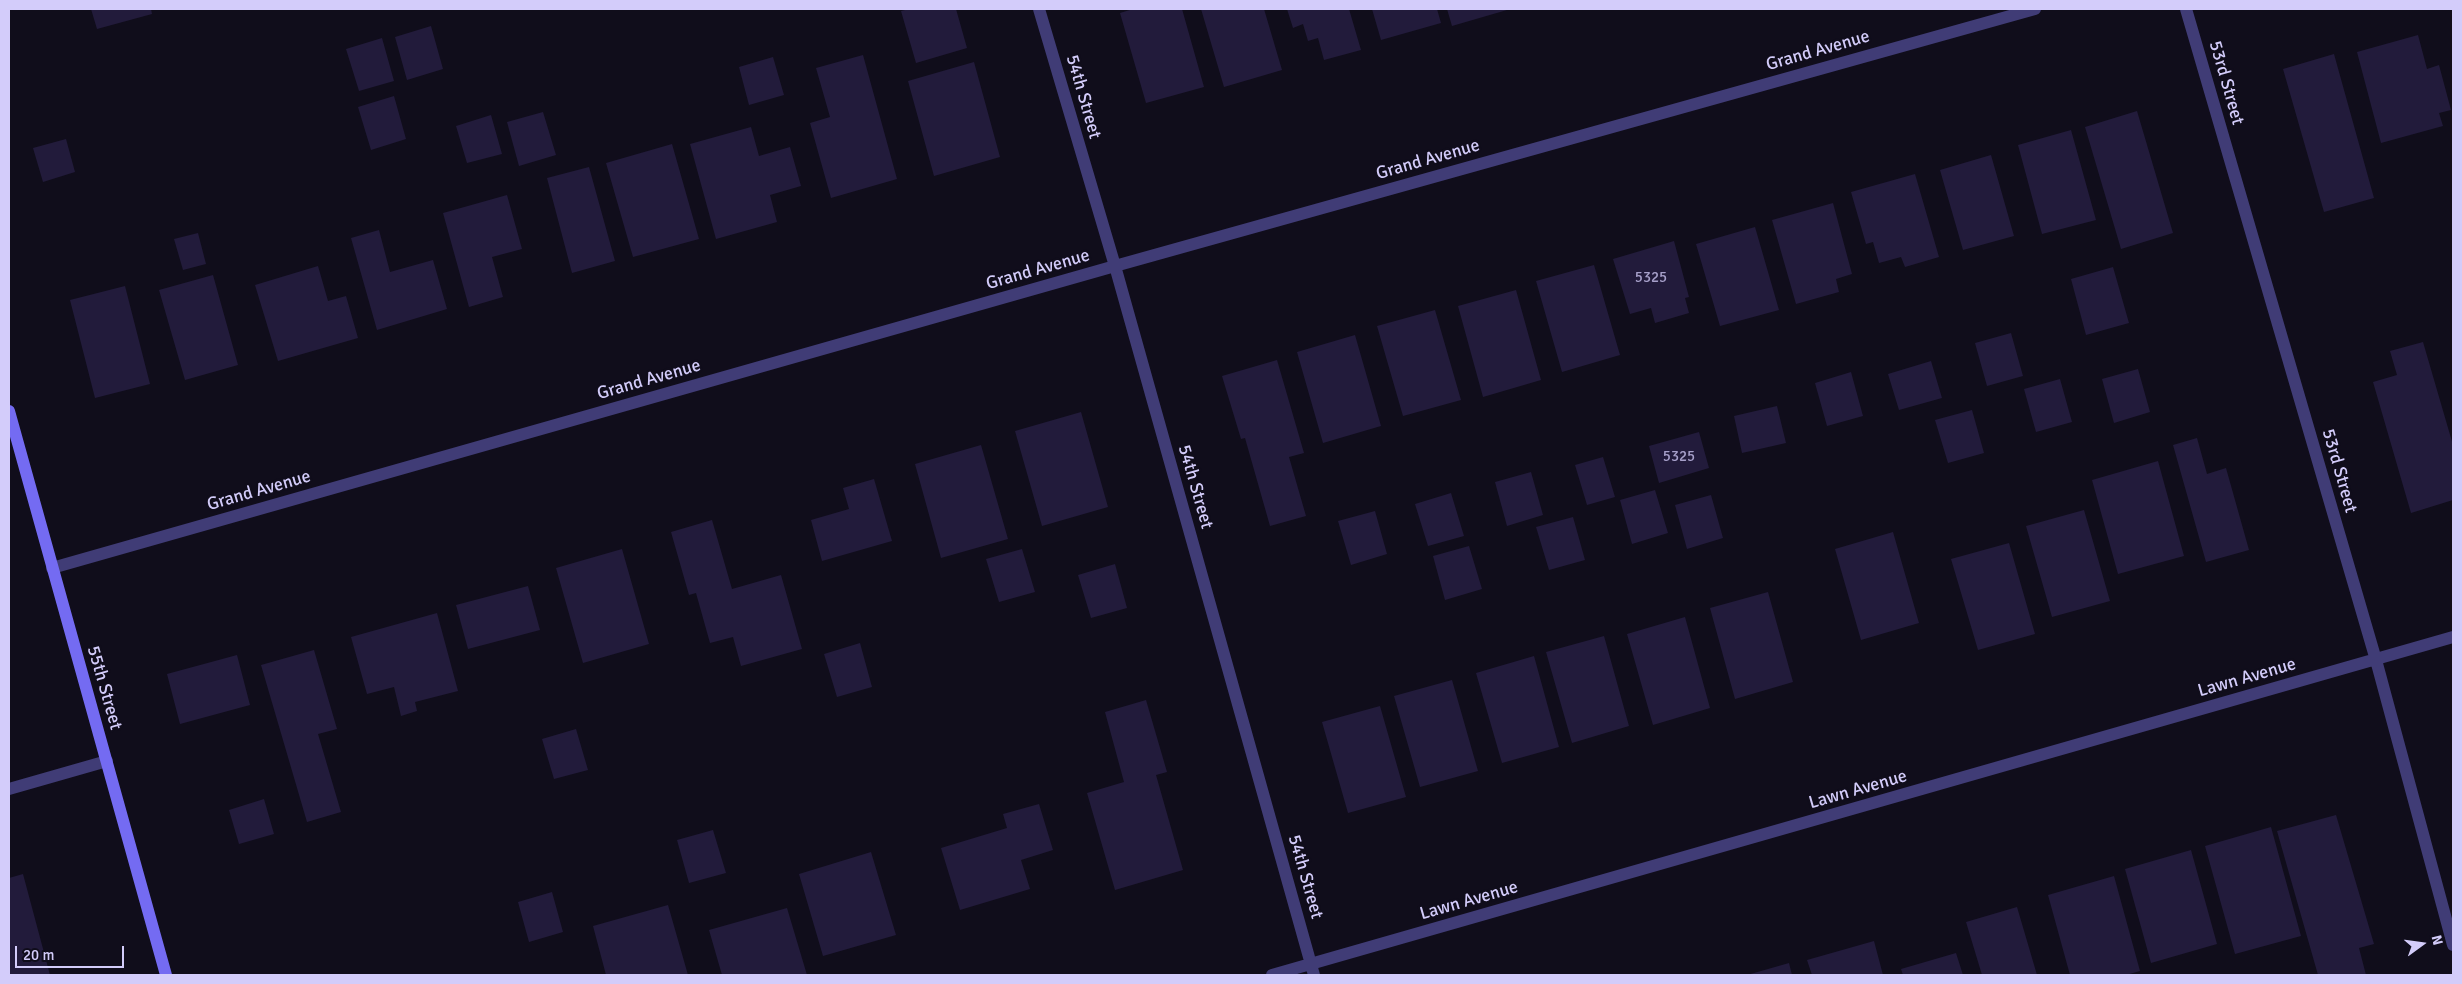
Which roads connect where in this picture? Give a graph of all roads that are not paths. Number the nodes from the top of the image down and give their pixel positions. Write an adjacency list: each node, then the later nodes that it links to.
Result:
1 (1039, 9): 4 (street, 54th Street)
2 (2035, 9): 4 (street, Grand Avenue)
3 (2186, 9): 8 (street, 53rd Street)
4 (1115, 266): 6 (street, Grand Avenue); 12 (street, 54th Street)
5 (9, 411): 6 (main road, 55th Street)
6 (52, 568): 9 (main road, 55th Street)
7 (2453, 637): 8 (street, Lawn Avenue)
8 (2376, 660): 11 (street, 53rd Street); 12 (street, Lawn Avenue)
9 (107, 761): 10 (street); 13 (main road, 55th Street)
10 (9, 789)
11 (2453, 945)
12 (1313, 970): 14 (street, Lawn Avenue)
13 (166, 975)
14 (1272, 975)

